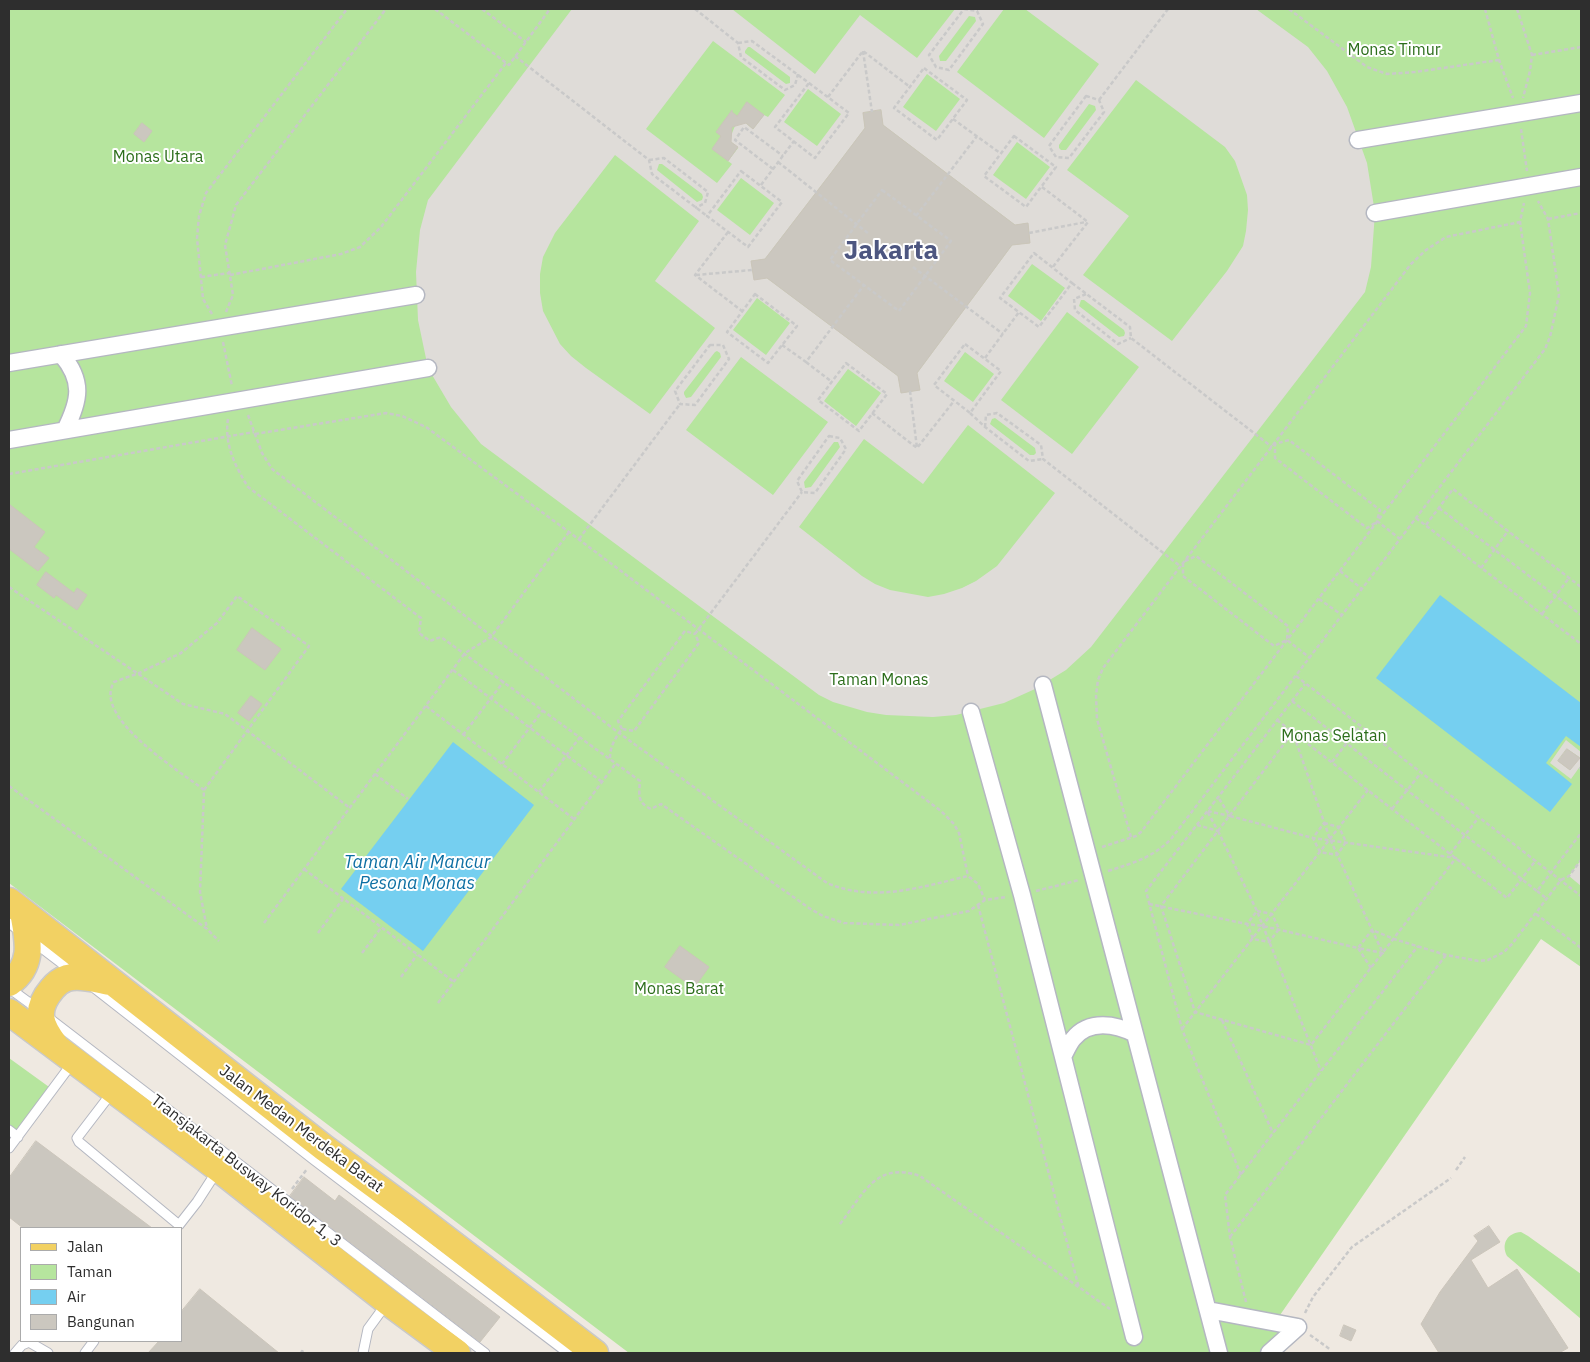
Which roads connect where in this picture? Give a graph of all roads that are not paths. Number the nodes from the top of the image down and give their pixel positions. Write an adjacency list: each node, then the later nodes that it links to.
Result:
1 (1581, 103): 2 (street)
2 (1358, 140)
3 (1581, 177): 4 (street)
4 (1375, 213)
5 (416, 295): 6 (street)
6 (61, 354): 7 (street); 9 (street)
7 (9, 363)
8 (428, 368): 9 (street)
9 (65, 430): 10 (street)
10 (9, 440)
11 (1043, 685): 20 (street)
12 (971, 712): 22 (street)
13 (17, 918): 14 (lane); 15 (main road); 16 (main road, Jalan Medan Merdeka Barat)
14 (80, 977): 16 (main road); 18 (main road); 39 (lane)
15 (9, 983)
16 (112, 983): 40 (main road, Jalan Medan Merdeka Barat)
17 (9, 988): 18 (lane, Transjakarta Busway Koridor 1, 3)
18 (40, 1011): 21 (main road); 38 (lane, Transjakarta Busway Koridor 1, 3)
19 (9, 1012): 21 (main road)
20 (1135, 1034): 22 (street); 30 (street)
21 (66, 1055): 23 (main road); 25 (lane)
22 (1063, 1056): 31 (street)
23 (113, 1091): 27 (main road); 28 (lane)
24 (9, 1130): 25 (lane)
25 (18, 1136): 26 (lane)
26 (9, 1148)
27 (219, 1169): 28 (lane); 29 (main road)
28 (178, 1226)
29 (388, 1302): 36 (lane); 37 (main road)
30 (1208, 1310): 41 (street); 42 (street)
31 (1133, 1331)
32 (93, 1342): 35 (lane)
33 (15, 1353): 34 (lane)
34 (48, 1353)
35 (85, 1353)
36 (362, 1353)
37 (457, 1353)
38 (485, 1353)
39 (568, 1353)
40 (596, 1353)
41 (1219, 1353)
42 (1269, 1353)

